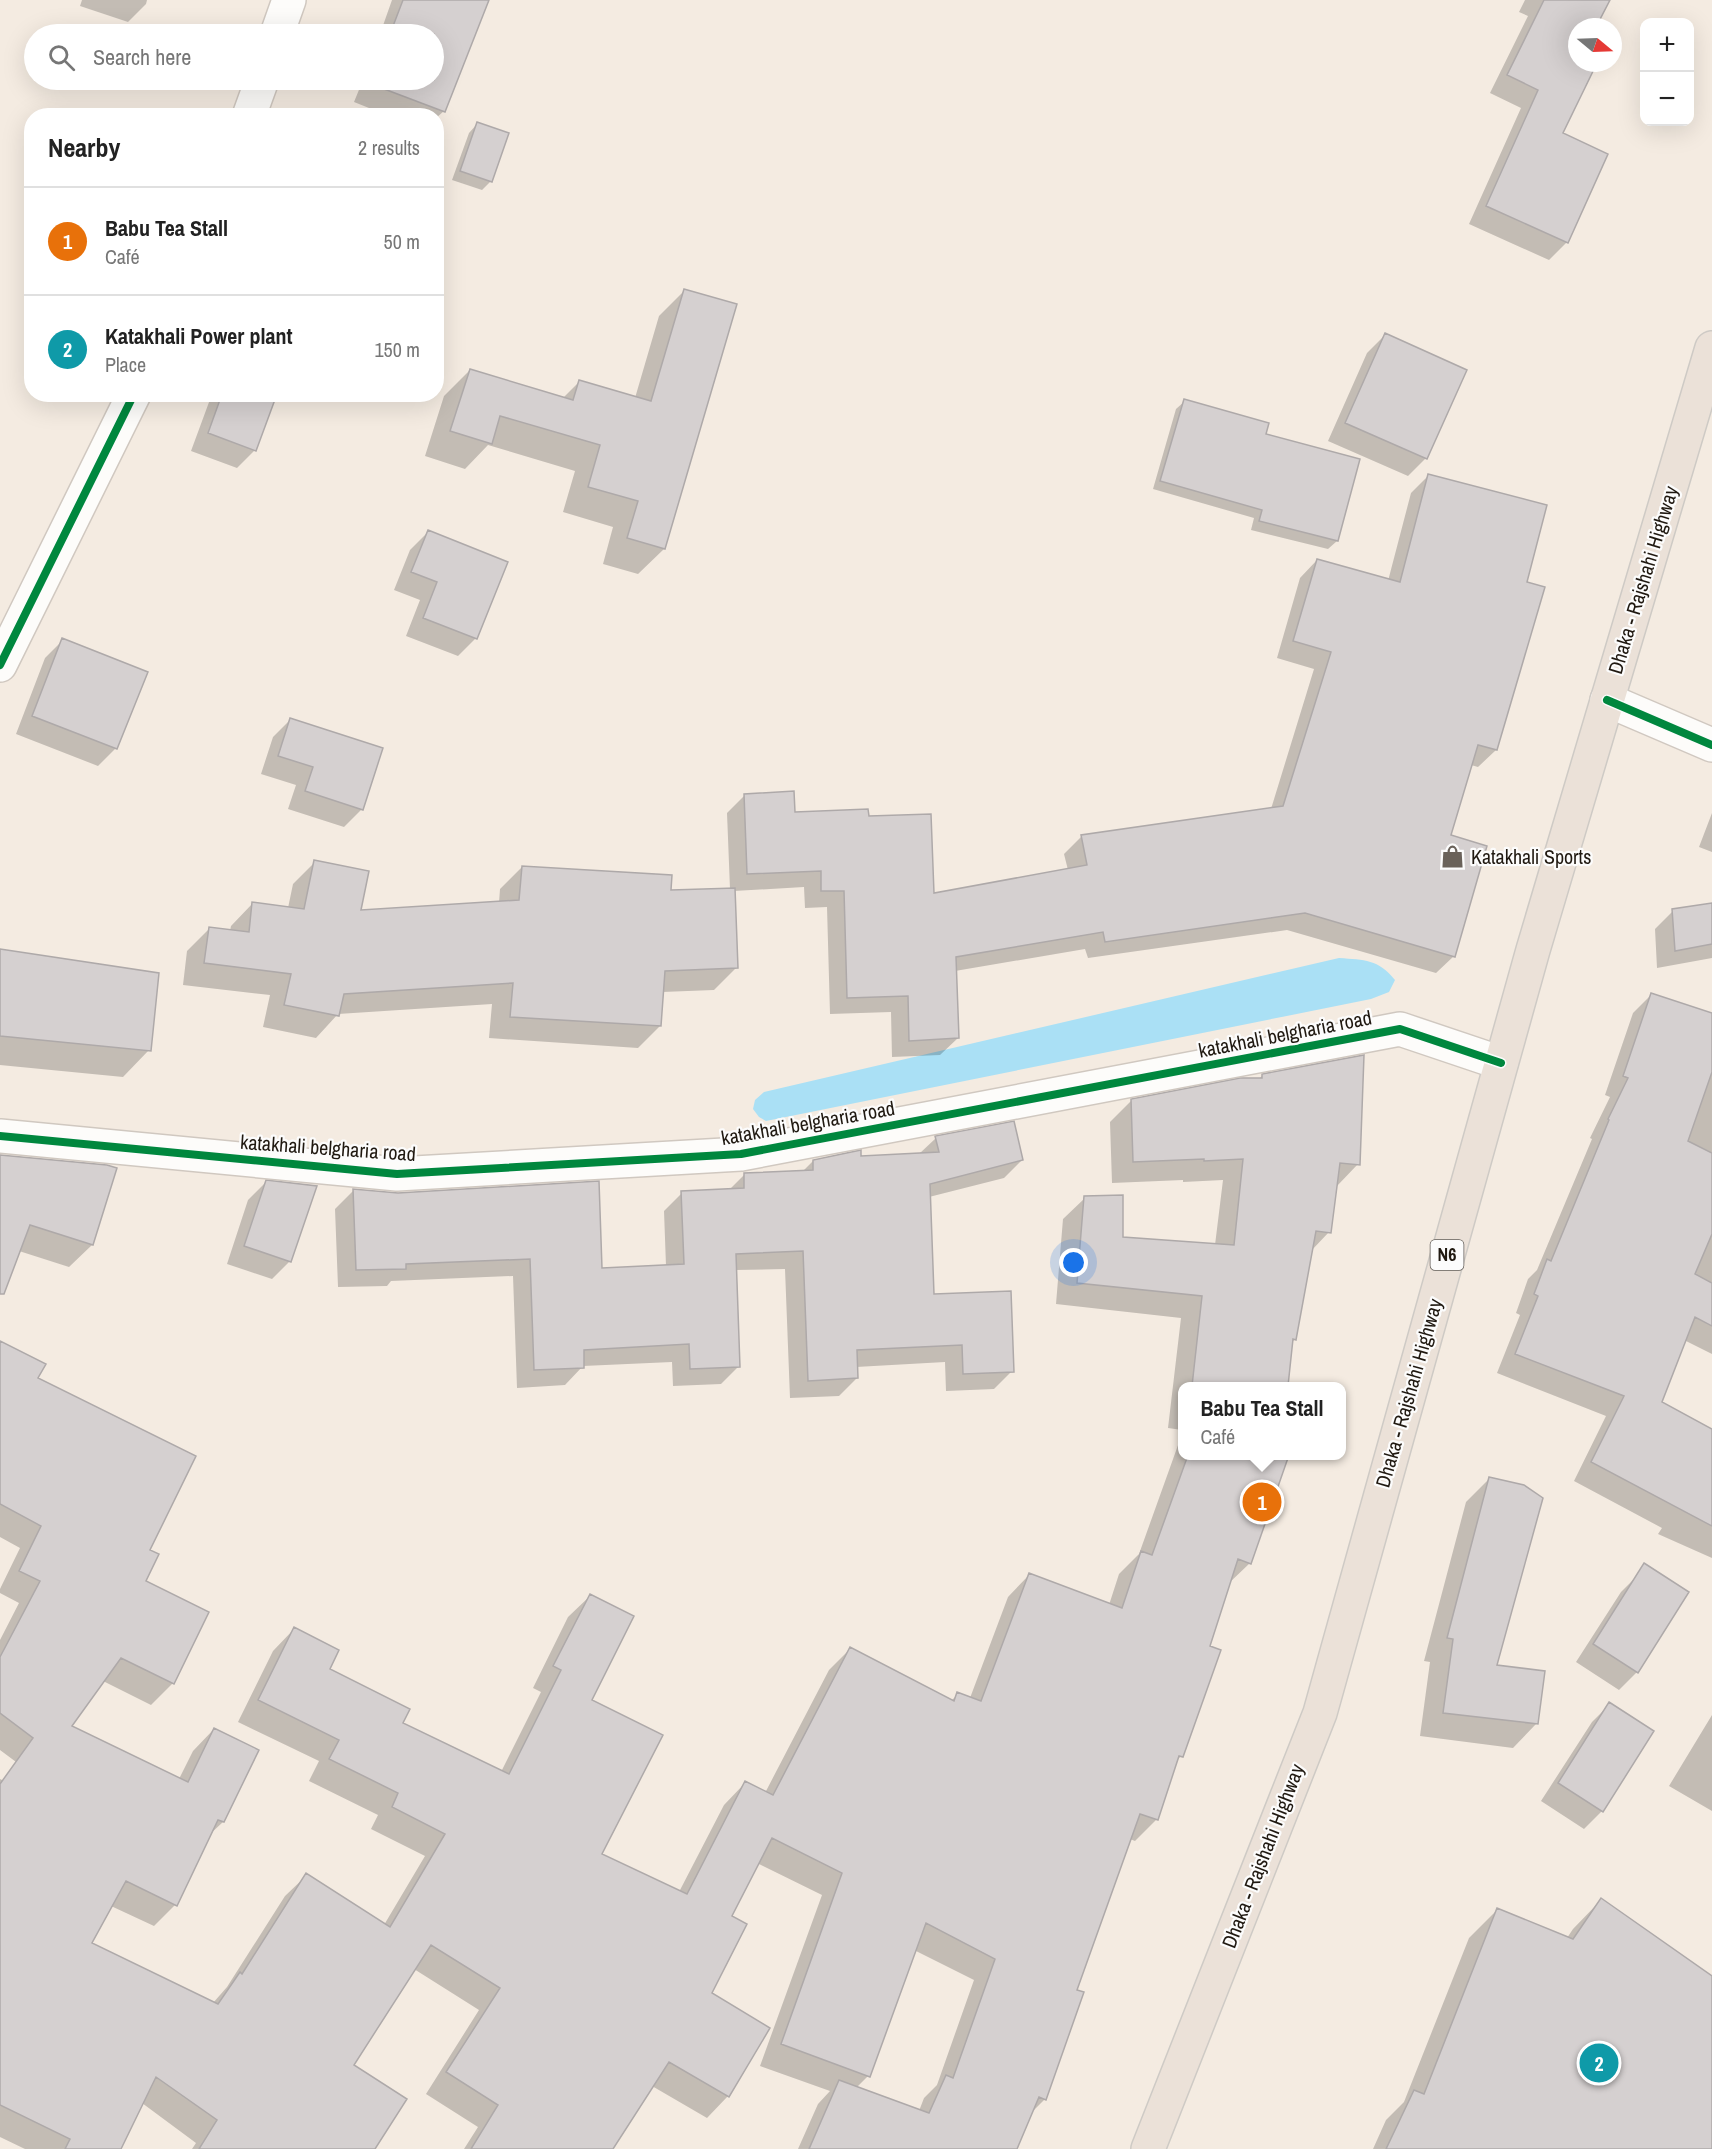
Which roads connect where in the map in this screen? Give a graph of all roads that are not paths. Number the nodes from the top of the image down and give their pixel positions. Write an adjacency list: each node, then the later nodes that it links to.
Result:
1 (289, 0): 2 (street)
2 (281, 24)
3 (258, 90): 4 (street)
4 (252, 108)
5 (1712, 348): 8 (highway, Dhaka - Rajshahi Highway / N6)
6 (130, 402): 7 (street)
7 (0, 665)
8 (1607, 700): 9 (street); 10 (highway, Dhaka - Rajshahi Highway / N6)
9 (1712, 745)
10 (1501, 1063): 11 (street, katakhali belgharia road); 12 (highway, Dhaka - Rajshahi Highway / N6)
11 (0, 1136)
12 (1148, 2149)

